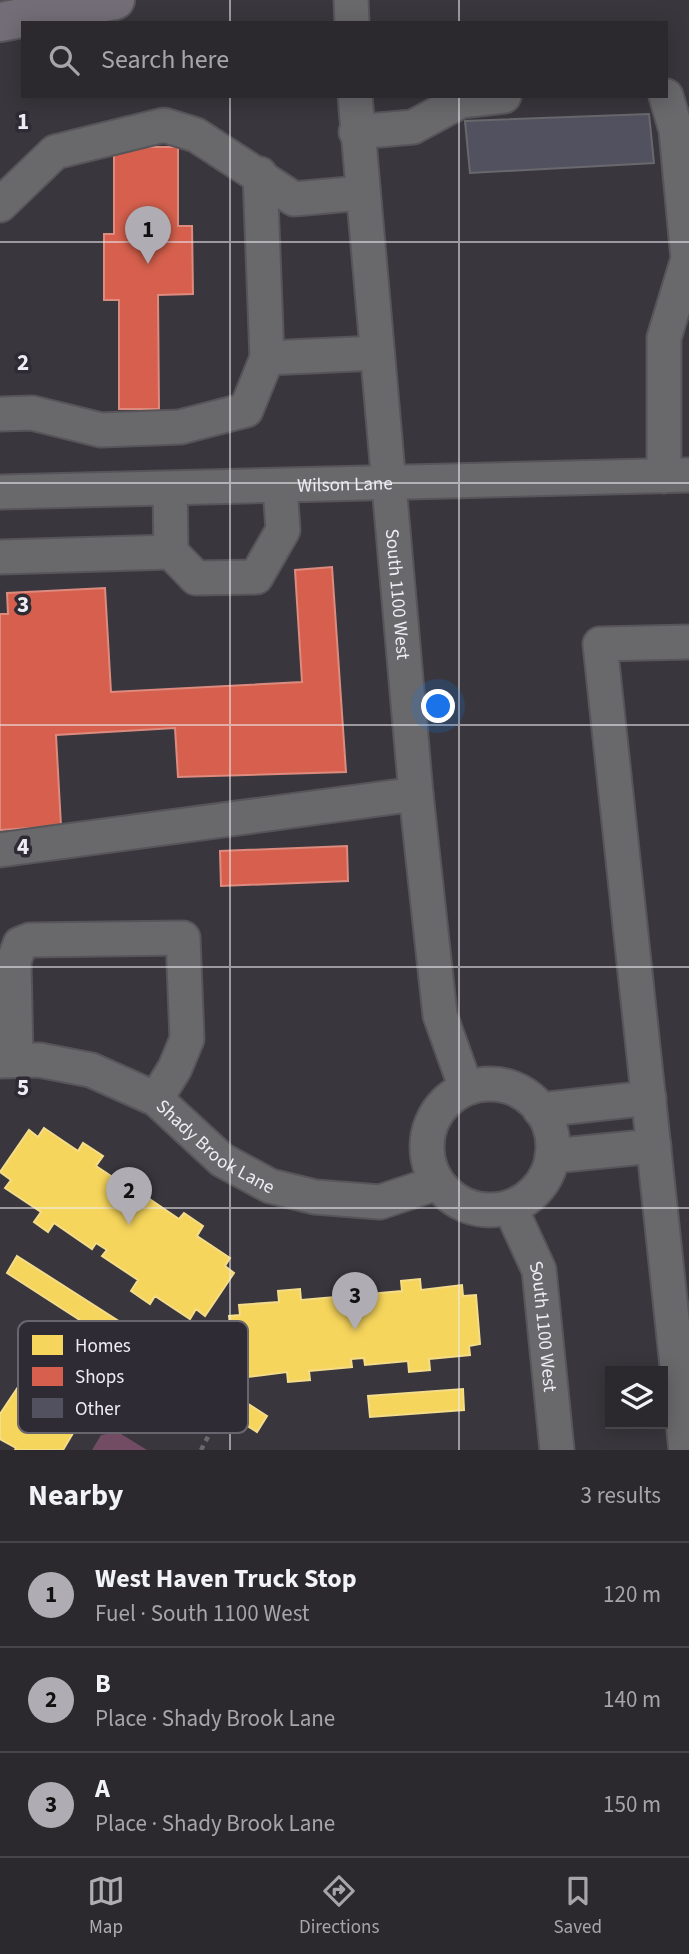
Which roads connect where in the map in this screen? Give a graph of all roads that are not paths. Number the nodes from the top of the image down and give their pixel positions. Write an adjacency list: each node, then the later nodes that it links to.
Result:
1 (115, 0): 4 (main road)
2 (351, 0): 3 (street)
3 (352, 21)
4 (0, 22)
5 (355, 98): 8 (street, South 1100 West)
6 (487, 98): 8 (street)
7 (667, 98): 15 (street)
8 (356, 132): 10 (street, South 1100 West)
9 (260, 174): 10 (street); 11 (street); 13 (street)
10 (361, 193): 12 (street, South 1100 West)
11 (0, 205)
12 (377, 353): 13 (street); 16 (street, South 1100 West)
13 (267, 358): 14 (street)
14 (0, 414)
15 (676, 475): 16 (street, Wilson Lane)
16 (388, 485): 17 (street, Wilson Lane); 23 (street, South 1100 West)
17 (280, 487): 18 (street, Wilson Lane); 20 (street)
18 (170, 489): 19 (street, Wilson Lane); 20 (street)
19 (0, 492)
20 (171, 552): 21 (street)
21 (0, 557)
22 (689, 642): 27 (street)
23 (416, 794): 24 (street); 26 (street, South 1100 West)
24 (0, 850)
25 (8, 1061): 28 (street, Shady Brook Lane); 28 (street)
26 (466, 1088): 29 (street); 32 (street)
27 (649, 1098): 29 (street); 30 (street)
28 (156, 1099): 32 (street, Shady Brook Lane)
29 (540, 1110): 31 (street)
30 (654, 1146): 31 (street); 35 (street)
31 (552, 1156): 33 (street)
32 (437, 1183): 33 (street)
33 (510, 1207): 34 (street, South 1100 West)
34 (557, 1450)
35 (687, 1450)

